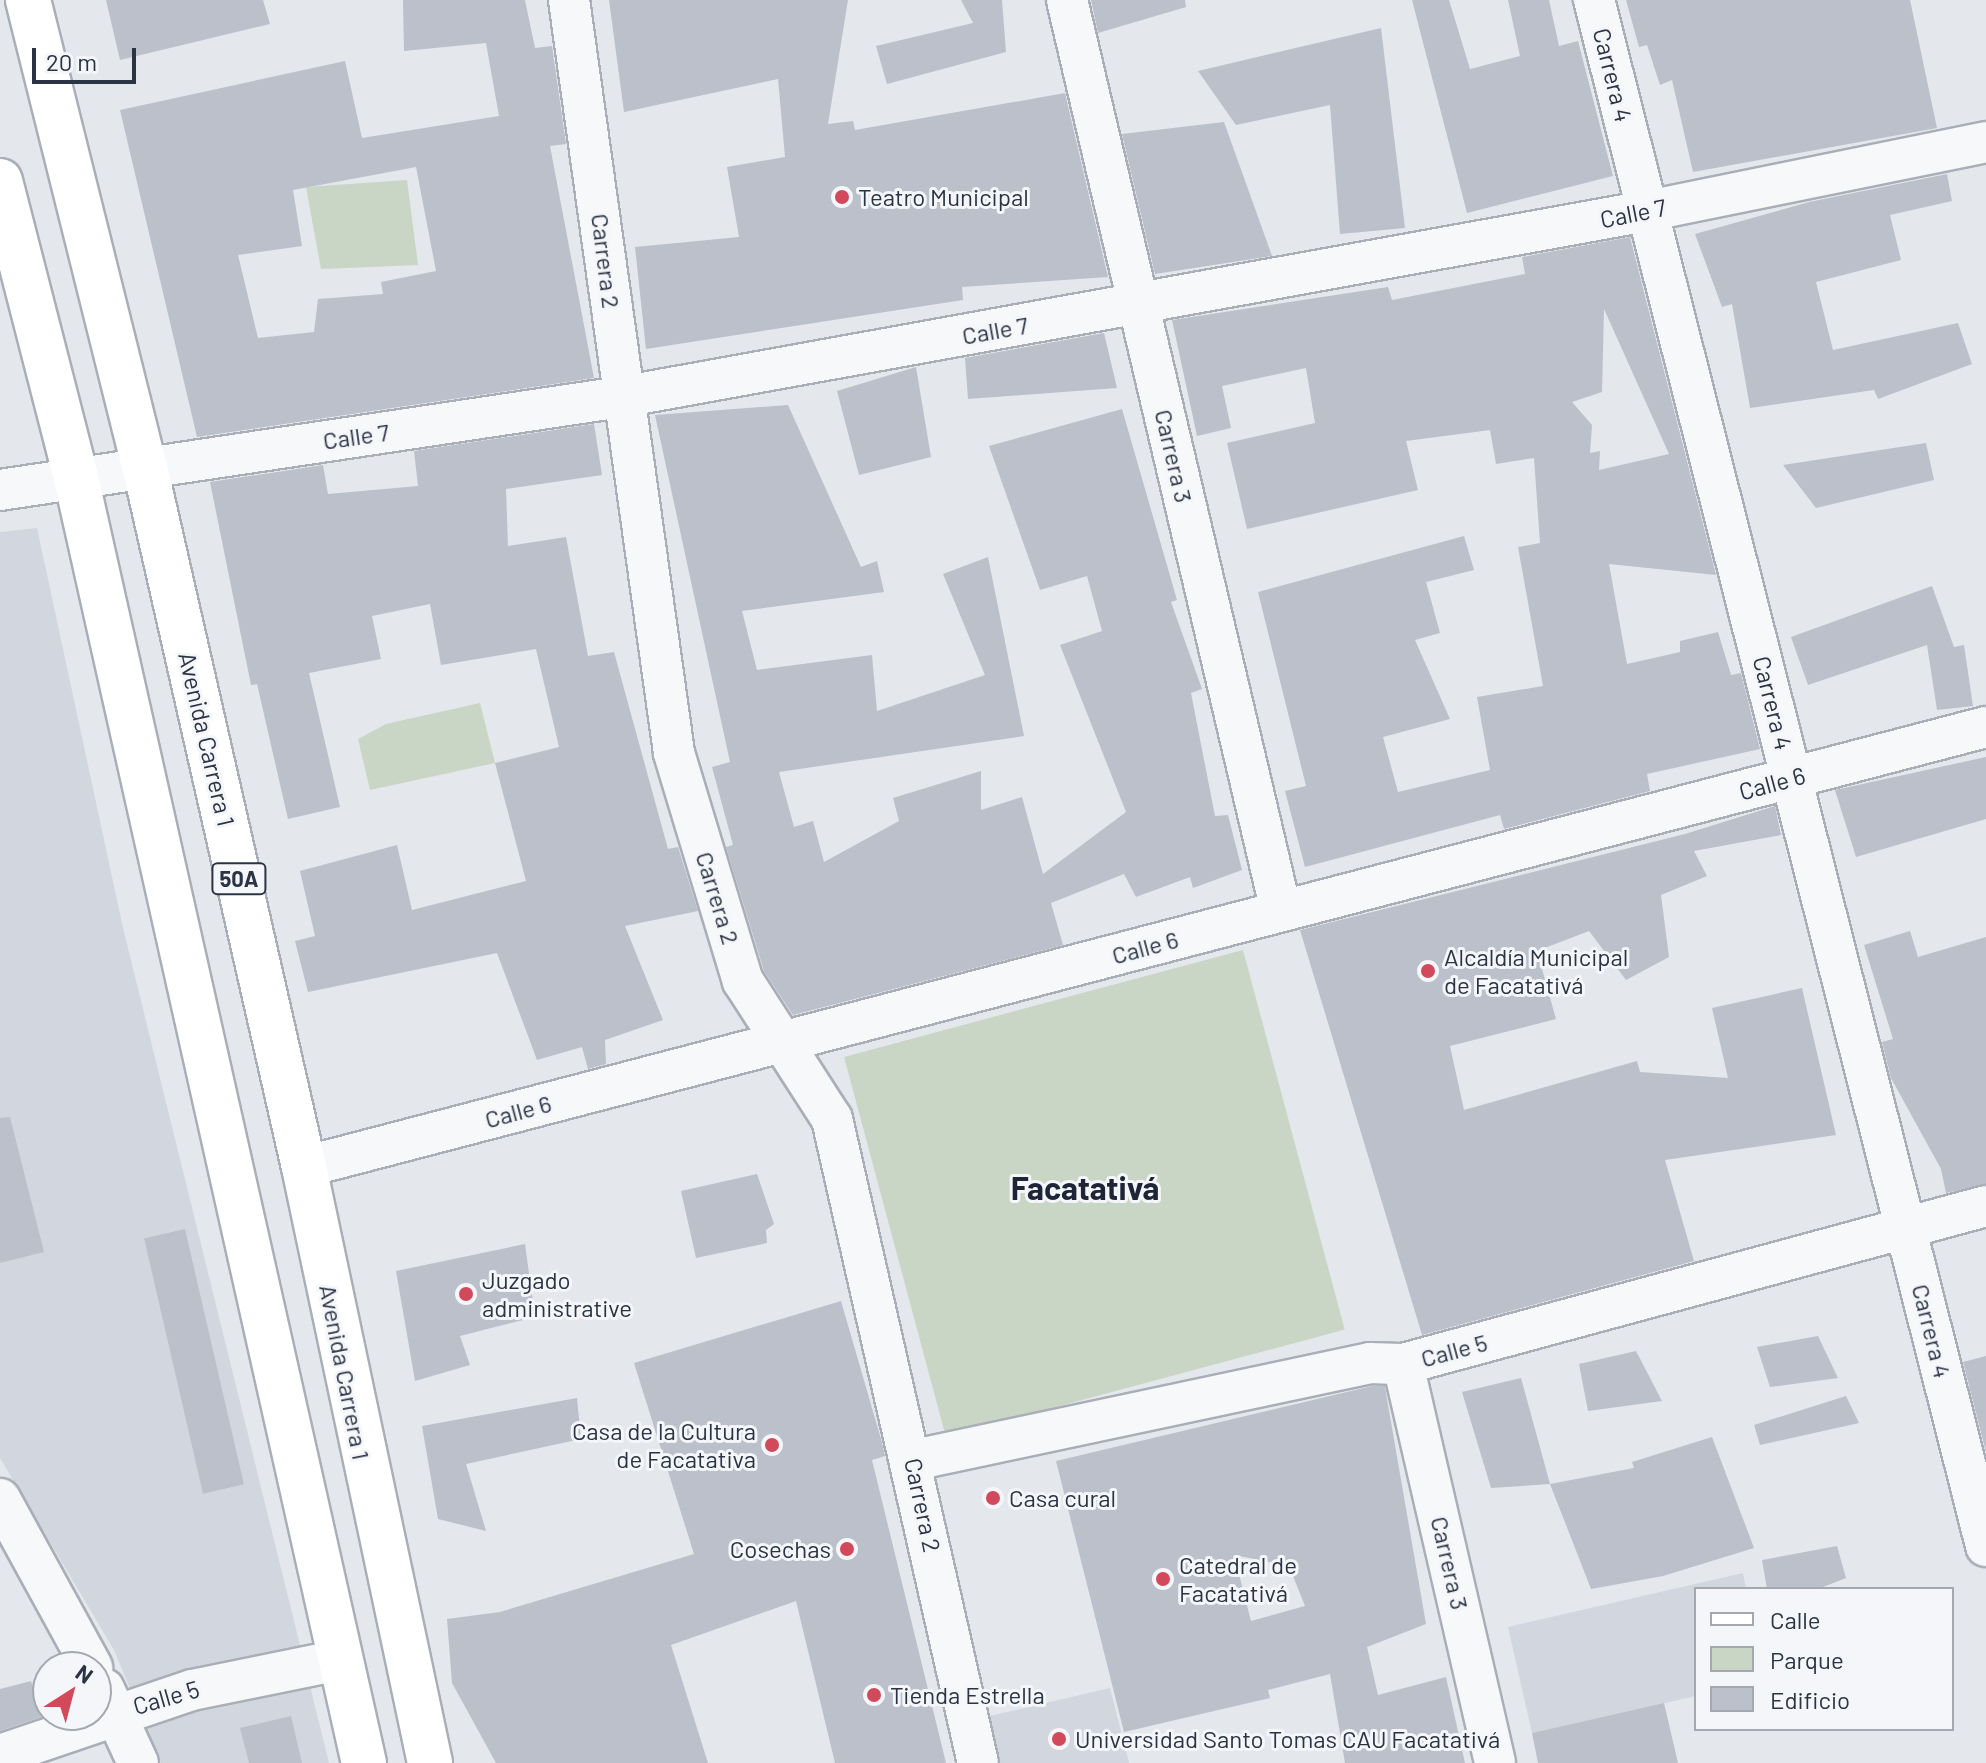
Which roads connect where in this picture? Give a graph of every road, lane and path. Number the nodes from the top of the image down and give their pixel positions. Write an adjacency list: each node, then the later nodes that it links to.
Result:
1 (28, 0): 10 (main road, Avenida Carrera 1 / 50A)
2 (569, 0): 9 (street, Carrera 2)
3 (1067, 0): 8 (street, Carrera 3)
4 (1594, 0): 7 (street, Carrera 4)
5 (1986, 142): 7 (street, Calle 7)
6 (0, 181): 11 (main road)
7 (1647, 211): 8 (street, Calle 7); 14 (street, Carrera 4)
8 (1139, 304): 9 (street, Calle 7); 15 (street, Carrera 3)
9 (621, 397): 10 (street, Calle 7); 16 (street, Carrera 2)
10 (145, 468): 11 (street, Calle 7); 17 (main road, Avenida Carrera 1 / 50A)
11 (76, 478): 12 (street, Calle 7); 26 (main road)
12 (0, 490)
13 (1986, 727): 14 (street, Calle 6)
14 (1792, 777): 15 (street, Calle 6); 19 (street, Carrera 4)
15 (1281, 911): 16 (street, Calle 6)
16 (781, 1042): 17 (street, Calle 6); 21 (street, Carrera 2)
17 (304, 1167): 32 (main road, Avenida Carrera 1 / 50A)
18 (1986, 1206): 19 (street, Calle 5)
19 (1905, 1228): 20 (street, Calle 5); 23 (street, Carrera 4)
20 (1403, 1364): 21 (street, Calle 5); 34 (street, Carrera 3)
21 (914, 1460): 33 (street, Carrera 2)
22 (0, 1499): 24 (street)
23 (1986, 1546)
24 (16, 1560): 25 (street)
25 (81, 1651)
26 (339, 1660): 28 (street, Calle 5); 31 (main road)
27 (112, 1704): 28 (street)
28 (116, 1711): 29 (street, Calle 5); 30 (street)
29 (0, 1755)
30 (138, 1763)
31 (364, 1763)
32 (430, 1763)
33 (978, 1763)
34 (1495, 1763)

